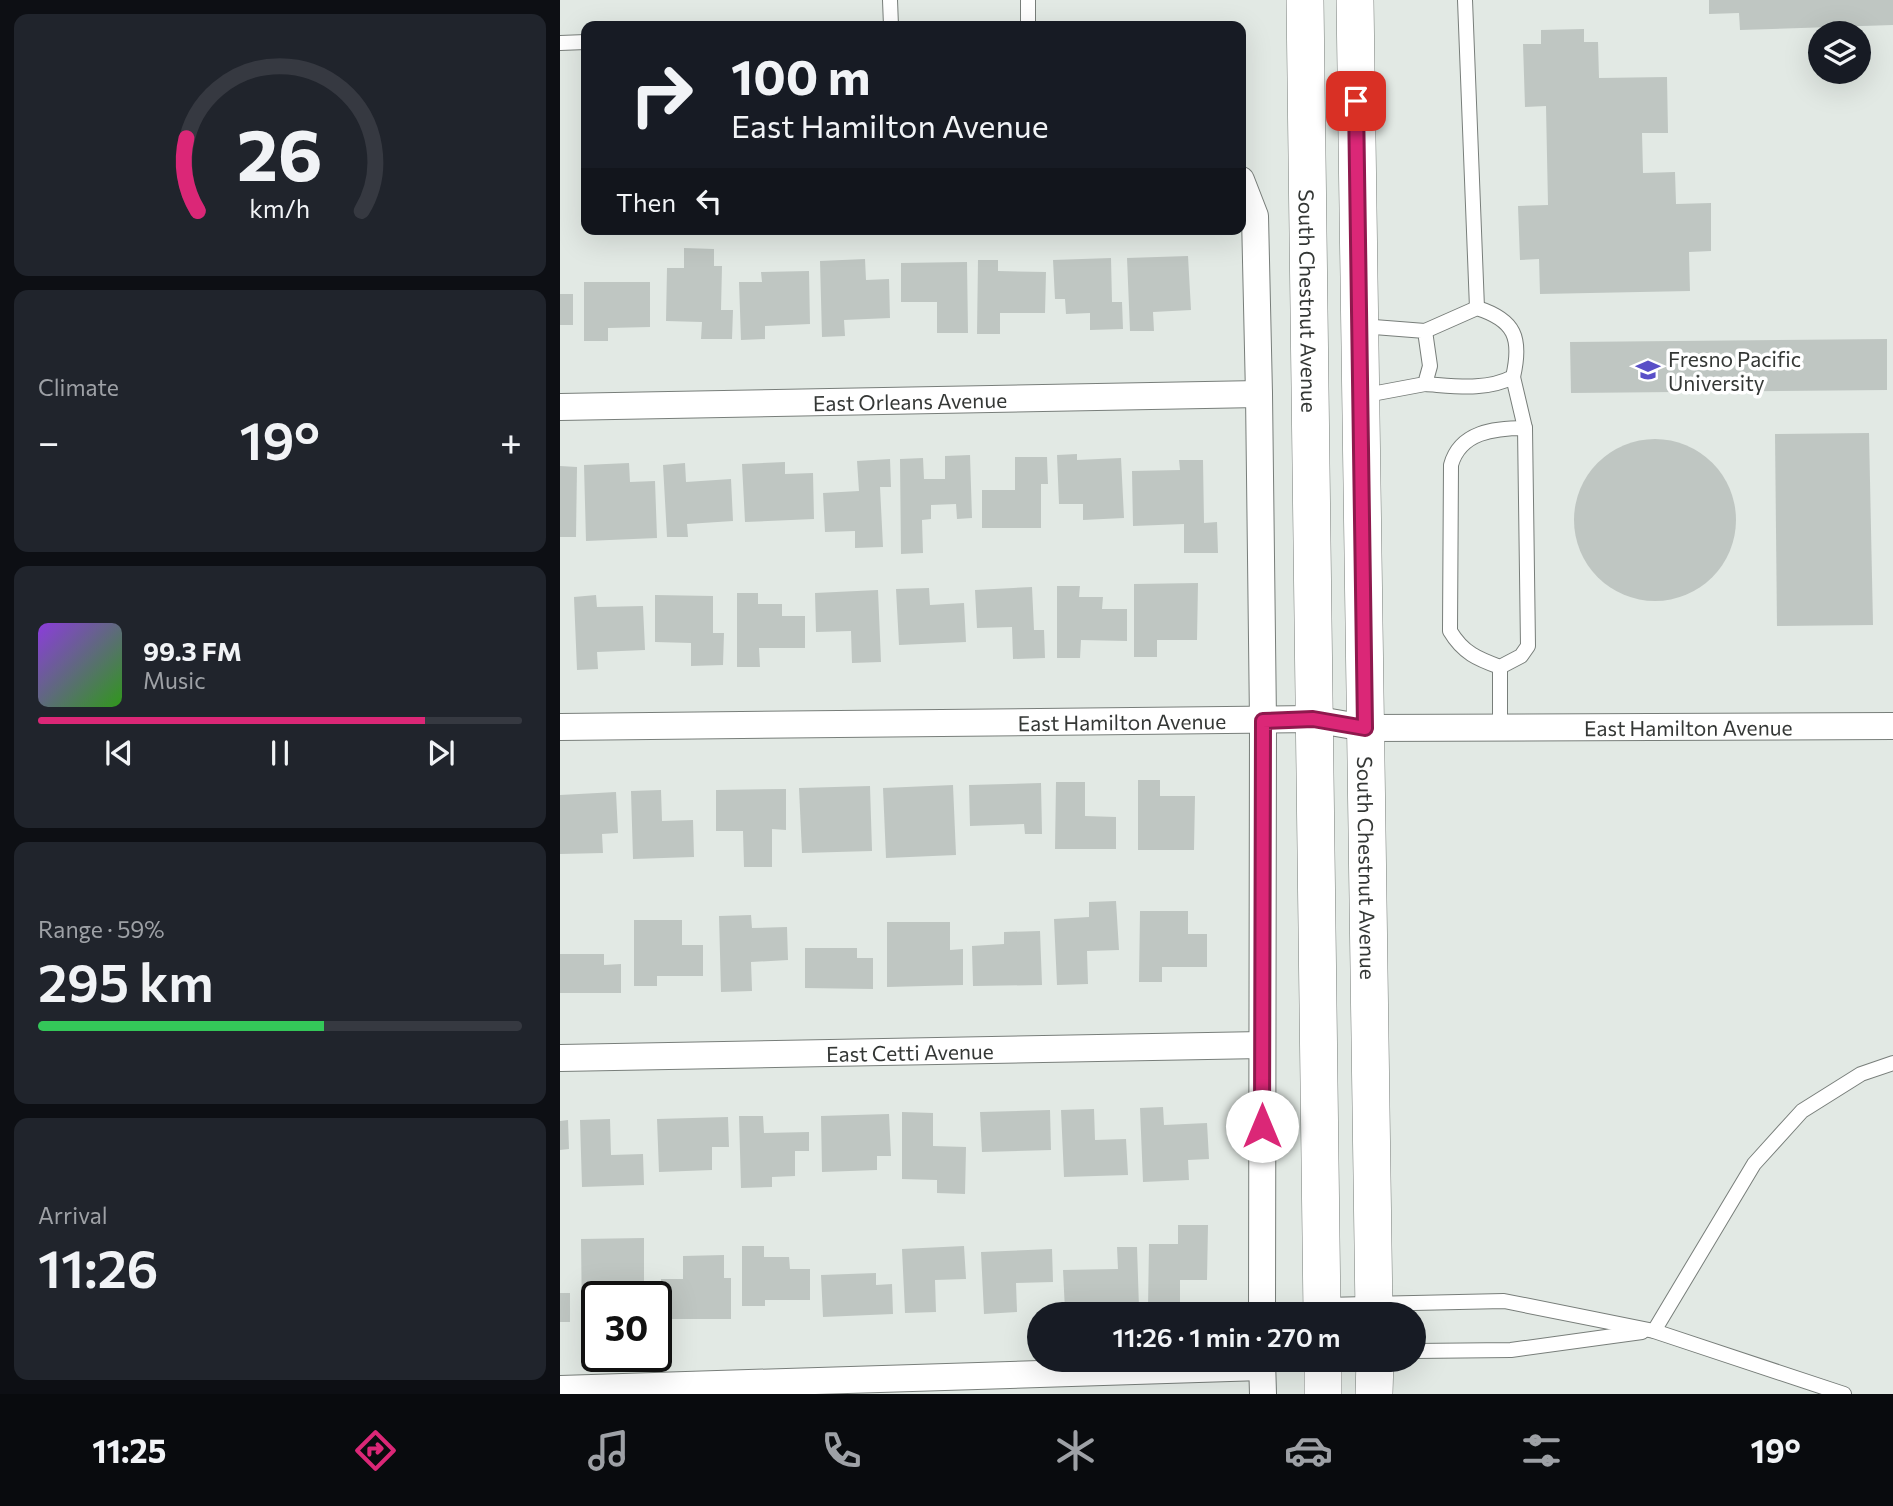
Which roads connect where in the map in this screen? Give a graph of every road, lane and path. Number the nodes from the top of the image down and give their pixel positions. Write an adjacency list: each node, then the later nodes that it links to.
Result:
1 (890, 0): 6 (lane)
2 (1028, 0): 7 (lane)
3 (1305, 0): 21 (main road, South Chestnut Avenue)
4 (1355, 0): 12 (main road, South Chestnut Avenue)
5 (1465, 0): 11 (lane)
6 (891, 21)
7 (1028, 21)
8 (581, 42): 9 (lane)
9 (560, 43)
10 (1246, 193): 16 (street)
11 (1477, 309): 13 (lane); 14 (lane)
12 (1359, 326): 13 (lane); 17 (main road, South Chestnut Avenue)
13 (1424, 331): 15 (lane)
14 (1513, 376): 15 (lane); 19 (lane)
15 (1426, 384): 17 (lane)
16 (1259, 394): 18 (street, East Orleans Avenue); 22 (street)
17 (1360, 396): 26 (main road, South Chestnut Avenue)
18 (560, 407)
19 (1525, 428): 20 (lane); 20 (lane)
20 (1500, 667): 25 (lane)
21 (1313, 719): 22 (street, East Hamilton Avenue); 26 (street, East Hamilton Avenue); 31 (main road, South Chestnut Avenue)
22 (1263, 721): 24 (street, East Hamilton Avenue); 27 (street)
23 (1893, 726): 25 (street, East Hamilton Avenue)
24 (560, 727)
25 (1500, 727): 26 (street, East Hamilton Avenue)
26 (1365, 728): 32 (main road, South Chestnut Avenue)
27 (1262, 1045): 28 (street, East Cetti Avenue); 30 (street)
28 (560, 1058)
29 (1893, 1063): 34 (lane)
30 (1262, 1302)
31 (1322, 1302)
32 (1374, 1302)
33 (1426, 1306): 34 (lane)
34 (1654, 1331): 35 (lane); 40 (lane)
35 (1426, 1351)
36 (1027, 1372): 41 (street)
37 (1262, 1372): 42 (street)
38 (1322, 1372): 43 (main road)
39 (1374, 1372): 44 (main road)
40 (1803, 1378): 45 (lane); 46 (lane)
41 (560, 1389)
42 (1263, 1394)
43 (1322, 1394)
44 (1374, 1394)
45 (1800, 1394)
46 (1844, 1394)

